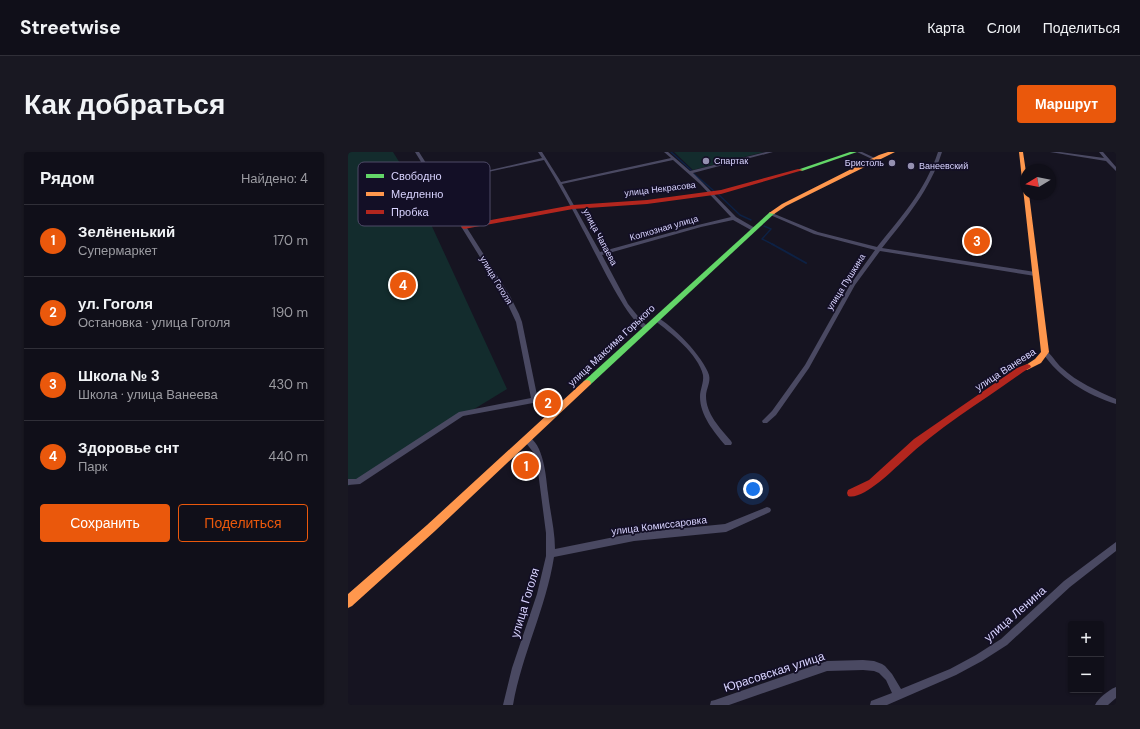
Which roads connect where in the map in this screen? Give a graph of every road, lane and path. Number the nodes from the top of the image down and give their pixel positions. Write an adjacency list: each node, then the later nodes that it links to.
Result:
1 (417, 152): 16 (street, улица Гоголя)
2 (540, 152): 12 (street, улица Чапаева)
3 (666, 152): 13 (street)
4 (771, 152): 19 (street)
5 (855, 152): 21 (street, улица Некрасова)
6 (859, 152): 14 (street)
7 (890, 152): 14 (street, улица Максима Горького)
8 (940, 152): 29 (street, улица Пушкина)
9 (1021, 152): 31 (street, улица Ванеева)
10 (1052, 152): 15 (street)
11 (1101, 152): 15 (street)
12 (545, 159): 18 (street); 20 (street, улица Чапаева)
13 (674, 159): 19 (street); 20 (street)
14 (876, 159): 23 (street, улица Максима Горького)
15 (1108, 160): 17 (street)
16 (423, 162)
17 (1116, 170)
18 (490, 171)
19 (690, 173): 21 (street)
20 (561, 183): 22 (street, улица Чапаева)
21 (711, 193): 22 (street, улица Некрасова); 24 (street)
22 (573, 207): 25 (street, улица Некрасова); 30 (street, улица Чапаева)
23 (770, 214): 28 (street, улица Максима Горького); 29 (street)
24 (734, 218): 28 (street); 30 (street, Колхозная улица)
25 (490, 222)
26 (469, 226): 27 (street, улица Некрасова)
27 (464, 227): 37 (street, улица Гоголя)
28 (753, 229): 32 (street, улица Максима Горького)
29 (878, 249): 31 (street); 40 (street, улица Пушкина)
30 (599, 254): 33 (street, улица Чапаева)
31 (1035, 274): 34 (street, улица Ванеева)
32 (656, 319): 33 (street, улица Максима Горького); 42 (street)
33 (646, 328): 39 (street, улица Максима Горького)
34 (1046, 352): 35 (street, улица Ванеева); 36 (street)
35 (1037, 362): 36 (street); 44 (street, улица Ванеева)
36 (1056, 367): 38 (street)
37 (536, 400): 39 (street, улица Гоголя); 43 (street)
38 (1116, 402)
39 (550, 417): 41 (street, улица Максима Горького)
40 (765, 421)
41 (527, 439): 47 (street, улица Гоголя); 48 (street, улица Максима Горького)
42 (728, 443)
43 (348, 482)
44 (852, 494)
45 (767, 510): 47 (street, улица Комиссаровка)
46 (1116, 546): 50 (street, улица Ленина)
47 (550, 554): 51 (street, улица Гоголя)
48 (348, 602)
49 (1116, 692): 54 (street)
50 (898, 694): 52 (street, Юрасовская улица); 53 (street, улица Ленина)
51 (508, 705)
52 (715, 705)
53 (875, 705)
54 (1100, 705)

